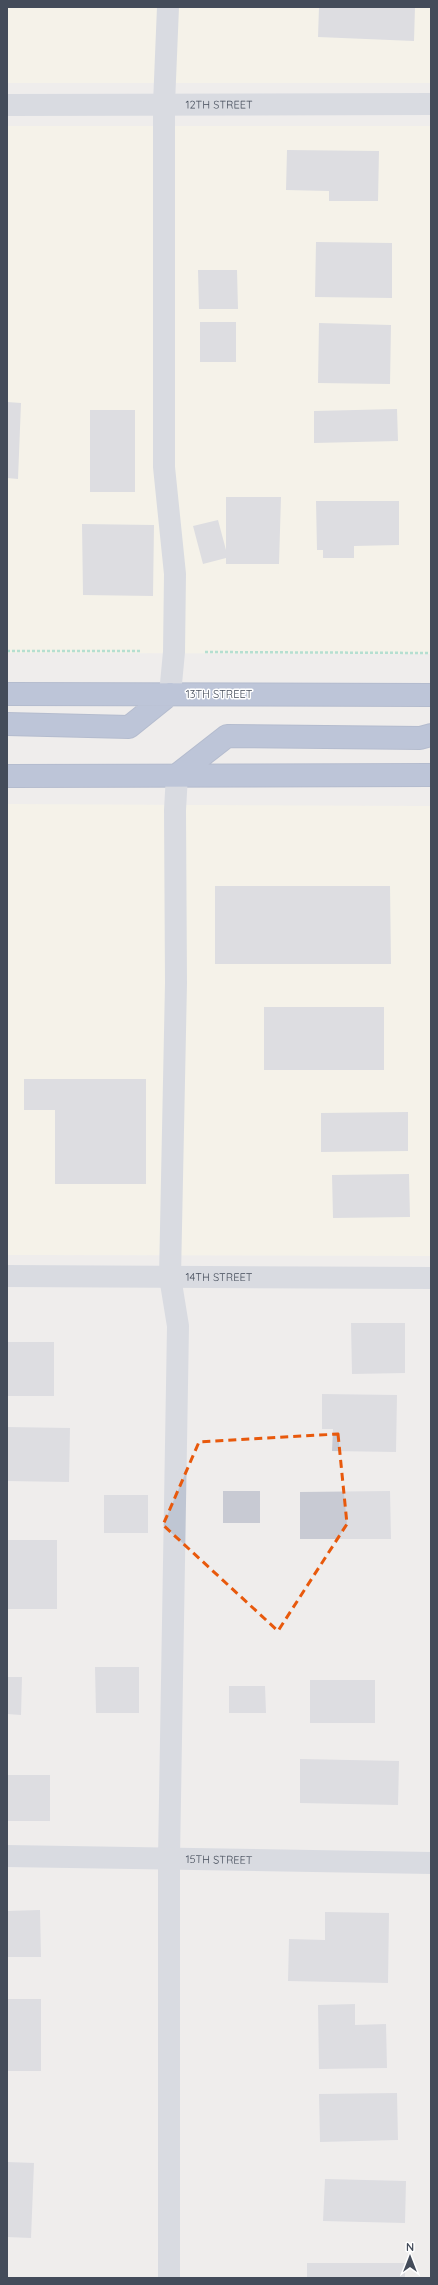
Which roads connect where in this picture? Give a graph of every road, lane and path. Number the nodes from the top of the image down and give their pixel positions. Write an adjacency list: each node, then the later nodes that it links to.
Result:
1 (168, 7): 2 (street)
2 (164, 104): 3 (street, 12TH STREET); 4 (street, 12TH STREET); 6 (street)
3 (431, 104)
4 (7, 105)
5 (7, 651): 6 (path)
6 (174, 652): 7 (path); 9 (street)
7 (431, 653)
8 (7, 694): 9 (highway, 13TH STREET)
9 (170, 694): 10 (highway, 13TH STREET); 11 (highway)
10 (431, 695)
11 (7, 724)
12 (431, 735): 13 (highway)
13 (177, 775): 14 (highway); 15 (highway); 17 (street)
14 (431, 775)
15 (7, 776)
16 (7, 1276): 17 (street, 14TH STREET)
17 (170, 1277): 18 (street, 14TH STREET); 20 (street)
18 (431, 1278)
19 (7, 1856): 20 (street, 15TH STREET)
20 (169, 1858): 21 (street, 15TH STREET); 22 (street)
21 (431, 1863)
22 (169, 2278)

